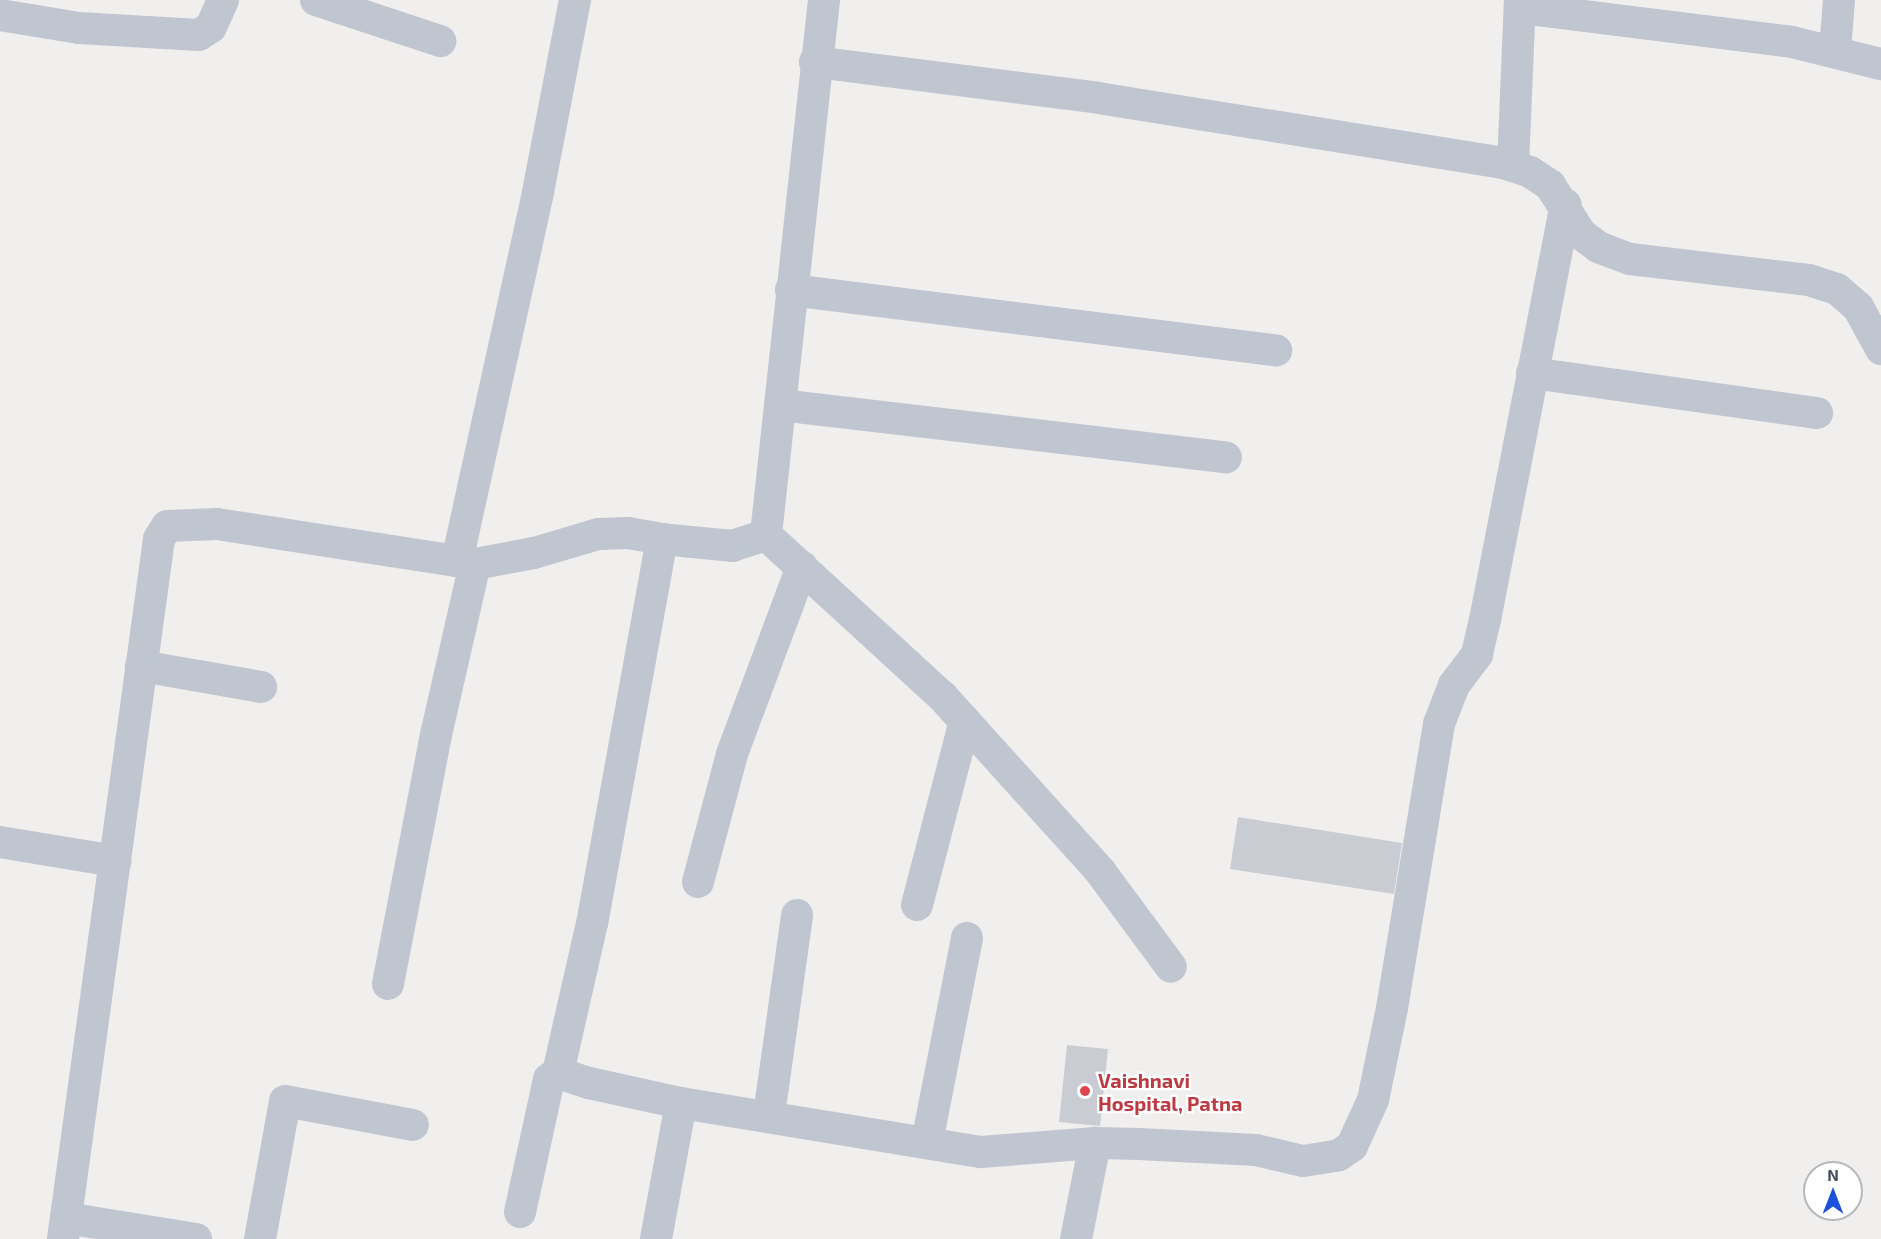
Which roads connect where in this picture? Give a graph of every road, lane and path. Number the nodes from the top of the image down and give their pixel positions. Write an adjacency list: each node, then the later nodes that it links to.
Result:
1 (223, 0): 7 (street)
2 (316, 0): 8 (street)
3 (575, 0): 23 (street)
4 (824, 0): 10 (street)
5 (1839, 0): 9 (street)
6 (1520, 4): 9 (street); 12 (street)
7 (0, 15)
8 (440, 41)
9 (1835, 50): 11 (street)
10 (814, 62): 12 (street); 14 (street)
11 (1881, 64)
12 (1513, 166): 13 (street)
13 (1566, 205): 15 (street); 17 (street)
14 (791, 290): 16 (street); 18 (street)
15 (1881, 349)
16 (1276, 350)
17 (1532, 373): 19 (street); 41 (street)
18 (780, 405): 20 (street); 21 (street)
19 (1817, 413)
20 (1226, 458)
21 (766, 535): 22 (street); 24 (street)
22 (662, 539): 23 (street); 36 (street)
23 (466, 562): 25 (street); 35 (street)
24 (802, 567): 27 (street); 30 (street)
25 (141, 666): 26 (street); 29 (street)
26 (261, 687)
27 (965, 721): 31 (street); 34 (street)
28 (0, 842): 29 (street)
29 (115, 861): 43 (street)
30 (698, 882)
31 (917, 905)
32 (797, 915): 38 (street)
33 (967, 938): 40 (street)
34 (1171, 968)
35 (388, 984)
36 (558, 1073): 37 (street); 42 (street)
37 (681, 1103): 38 (street); 46 (street)
38 (770, 1114): 40 (street)
39 (413, 1125): 45 (street)
40 (927, 1142): 41 (street)
41 (1095, 1143): 47 (street)
42 (520, 1212)
43 (65, 1229): 44 (street)
44 (196, 1239)
45 (260, 1239)
46 (656, 1239)
47 (1076, 1239)

